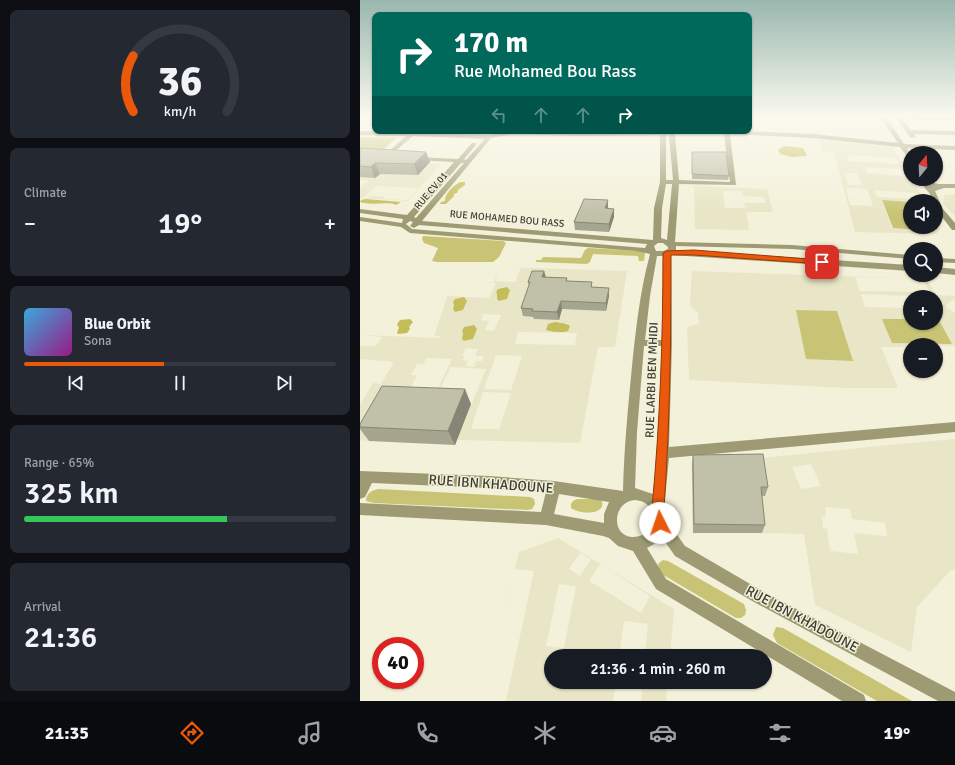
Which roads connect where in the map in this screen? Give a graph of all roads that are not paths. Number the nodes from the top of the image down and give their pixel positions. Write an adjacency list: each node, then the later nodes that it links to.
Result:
1 (391, 150): 7 (street)
2 (469, 150): 9 (street, RUE CV 01)
3 (478, 150): 10 (street, RUE CV 01)
4 (663, 150): 11 (street, RUE LARBI BEN MHIDI)
5 (673, 150): 12 (street, RUE LARBI BEN MHIDI)
6 (729, 150): 12 (street)
7 (394, 157)
8 (410, 158): 9 (street)
9 (460, 160): 10 (street); 19 (street, RUE CV 01)
10 (469, 161): 21 (street, RUE CV 01)
11 (662, 182): 12 (street); 25 (street, RUE LARBI BEN MHIDI)
12 (676, 182): 27 (street, RUE LARBI BEN MHIDI)
13 (943, 185): 16 (street)
14 (928, 186): 17 (street)
15 (937, 186): 17 (street)
16 (955, 186)
17 (933, 193): 23 (street)
18 (360, 211): 19 (street, RUE MOHAMED BOU RASS)
19 (410, 218): 21 (street, RUE MOHAMED BOU RASS); 22 (street, RUE CV 01)
20 (360, 219): 22 (street)
21 (418, 222): 24 (street, RUE CV 01); 25 (street, RUE MOHAMED BOU RASS)
22 (403, 225): 24 (street)
23 (955, 228)
24 (410, 231): 25 (street, RUE MOHAMED BOU RASS)
25 (654, 247): 27 (street); 27 (street); 35 (street, RUE LARBI BEN MHIDI)
26 (792, 248): 27 (street); 28 (street); 29 (street)
27 (669, 250): 29 (street); 36 (street, RUE LARBI BEN MHIDI)
28 (903, 256)
29 (793, 260): 32 (street)
30 (943, 260): 31 (street)
31 (955, 261)
32 (903, 268)
33 (943, 271): 34 (street)
34 (955, 272)
35 (640, 342): 36 (street); 42 (street, RUE LARBI BEN MHIDI)
36 (667, 343): 38 (street, RUE LARBI BEN MHIDI)
37 (955, 427): 38 (street)
38 (663, 453): 44 (street, RUE LARBI BEN MHIDI)
39 (365, 477): 40 (street, RUE IBN KHADOUNE); 41 (street)
40 (554, 487): 42 (street, RUE IBN KHADOUNE); 45 (street)
41 (360, 493)
42 (626, 496): 44 (street); 46 (street)
43 (360, 509): 45 (street)
44 (659, 515): 47 (street); 49 (street, RUE IBN KHADOUNE)
45 (546, 518): 46 (street)
46 (613, 532): 47 (street)
47 (636, 543): 48 (street)
48 (858, 701)
49 (955, 701)

